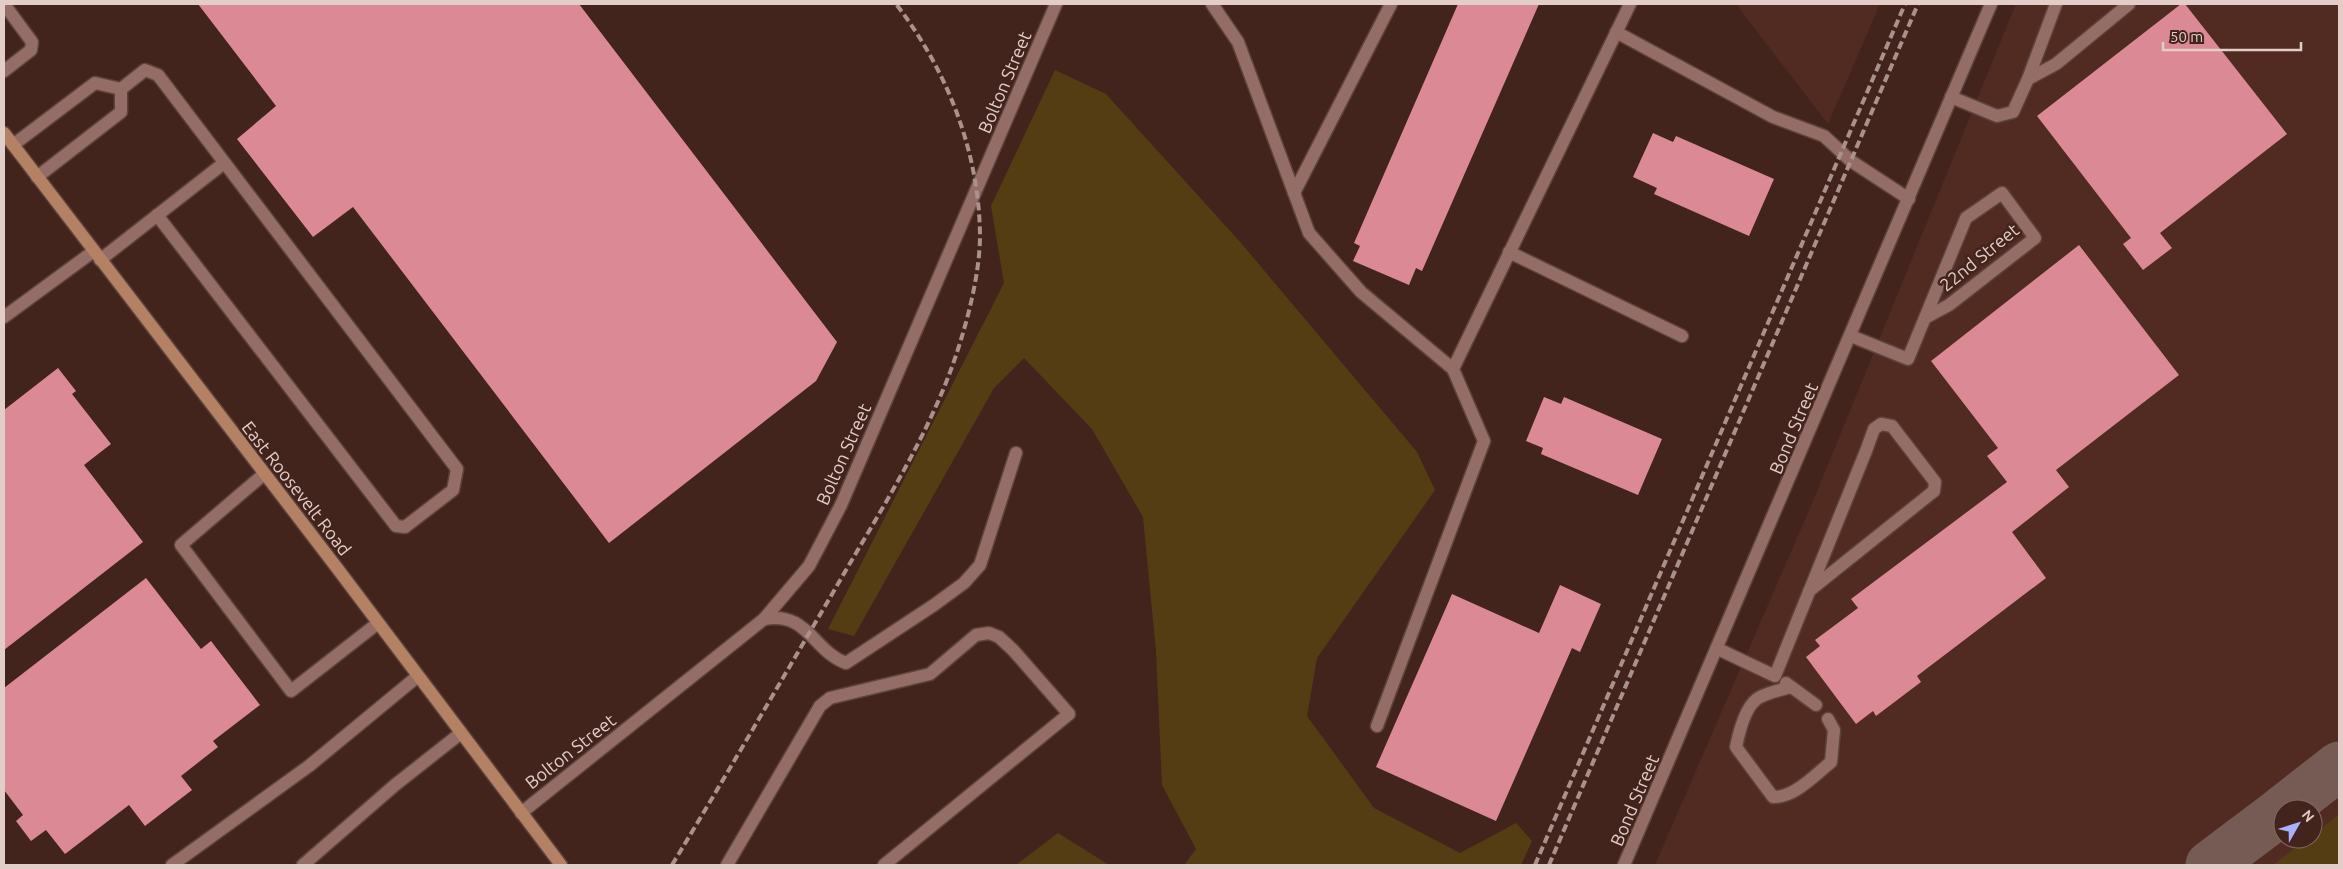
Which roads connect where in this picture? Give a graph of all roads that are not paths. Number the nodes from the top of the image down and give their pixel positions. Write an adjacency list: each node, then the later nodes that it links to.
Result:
1 (4, 4): 10 (street)
2 (1056, 4): 31 (street, Bolton Street)
3 (1212, 4): 18 (street)
4 (1391, 4): 18 (street)
5 (1630, 4): 9 (street)
6 (1991, 4): 13 (street, Bond Street)
7 (2056, 4): 11 (street)
8 (2129, 4): 11 (street)
9 (1616, 32): 19 (street); 21 (street)
10 (4, 71)
11 (2028, 78): 13 (street)
12 (120, 89): 15 (street); 16 (street); 17 (street)
13 (1951, 97): 19 (street, Bond Street)
14 (4, 133): 15 (main road, East Roosevelt Road)
15 (13, 145): 17 (main road, East Roosevelt Road)
16 (224, 163): 20 (street); 20 (street)
17 (37, 177): 22 (main road, East Roosevelt Road)
18 (1294, 193): 27 (street)
19 (1909, 199): 26 (street, Bond Street)
20 (157, 215): 22 (street)
21 (1509, 252): 25 (street); 27 (street)
22 (97, 255): 23 (street); 29 (main road, East Roosevelt Road)
23 (4, 317)
24 (1925, 318): 24 (street, 22nd Street); 26 (street, 22nd Street)
25 (1682, 336)
26 (1851, 336): 33 (street, Bond Street)
27 (1453, 369): 39 (street)
28 (1016, 453): 31 (street)
29 (264, 474): 32 (main road, East Roosevelt Road); 32 (street)
30 (1809, 591): 30 (street); 35 (street)
31 (764, 619): 41 (street, Bolton Street)
32 (378, 623): 34 (main road, East Roosevelt Road)
33 (1718, 649): 35 (street); 47 (street, Bond Street)
34 (418, 676): 40 (main road, East Roosevelt Road); 42 (street)
35 (1775, 676): 36 (street)
36 (1792, 687): 37 (street); 38 (street)
37 (1816, 705)
38 (1828, 719)
39 (1377, 726)
40 (461, 733): 41 (main road, East Roosevelt Road); 43 (street)
41 (520, 813): 44 (main road, East Roosevelt Road)
42 (172, 865)
43 (303, 865)
44 (561, 865)
45 (726, 865): 46 (street)
46 (884, 865)
47 (1624, 865)

